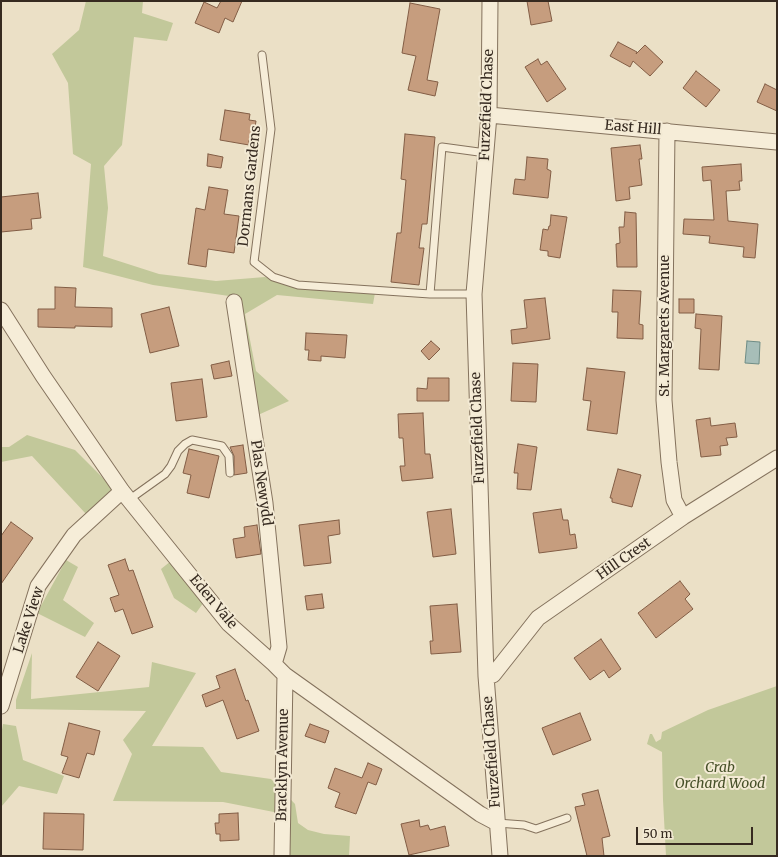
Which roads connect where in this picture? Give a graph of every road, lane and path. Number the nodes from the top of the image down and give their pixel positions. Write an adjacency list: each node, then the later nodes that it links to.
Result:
1 (490, 1): 3 (street, Furzefield Chase)
2 (262, 55): 7 (lane, Dormans Gardens)
3 (489, 115): 4 (street, East Hill); 6 (street, Furzefield Chase)
4 (667, 131): 5 (street, East Hill); 14 (street, St. Margarets Avenue)
5 (777, 142)
6 (486, 153): 7 (lane); 8 (street, Furzefield Chase)
7 (430, 294): 8 (lane, Dormans Gardens)
8 (474, 294): 17 (street, Furzefield Chase)
9 (234, 302): 15 (street, Plas Newydd)
10 (1, 310): 13 (street, Eden Vale)
11 (777, 458): 14 (street, Hill Crest)
12 (230, 473): 13 (lane)
13 (126, 495): 15 (street, Eden Vale); 18 (street, Lake View)
14 (683, 517): 17 (street, Hill Crest)
15 (274, 664): 16 (street, Eden Vale)
16 (285, 675): 20 (street, Eden Vale); 21 (street, Bracklyn Avenue)
17 (486, 676): 20 (street, Furzefield Chase)
18 (1, 706)
19 (567, 818): 20 (lane)
20 (497, 823): 22 (street, Furzefield Chase)
21 (282, 856)
22 (500, 856)

